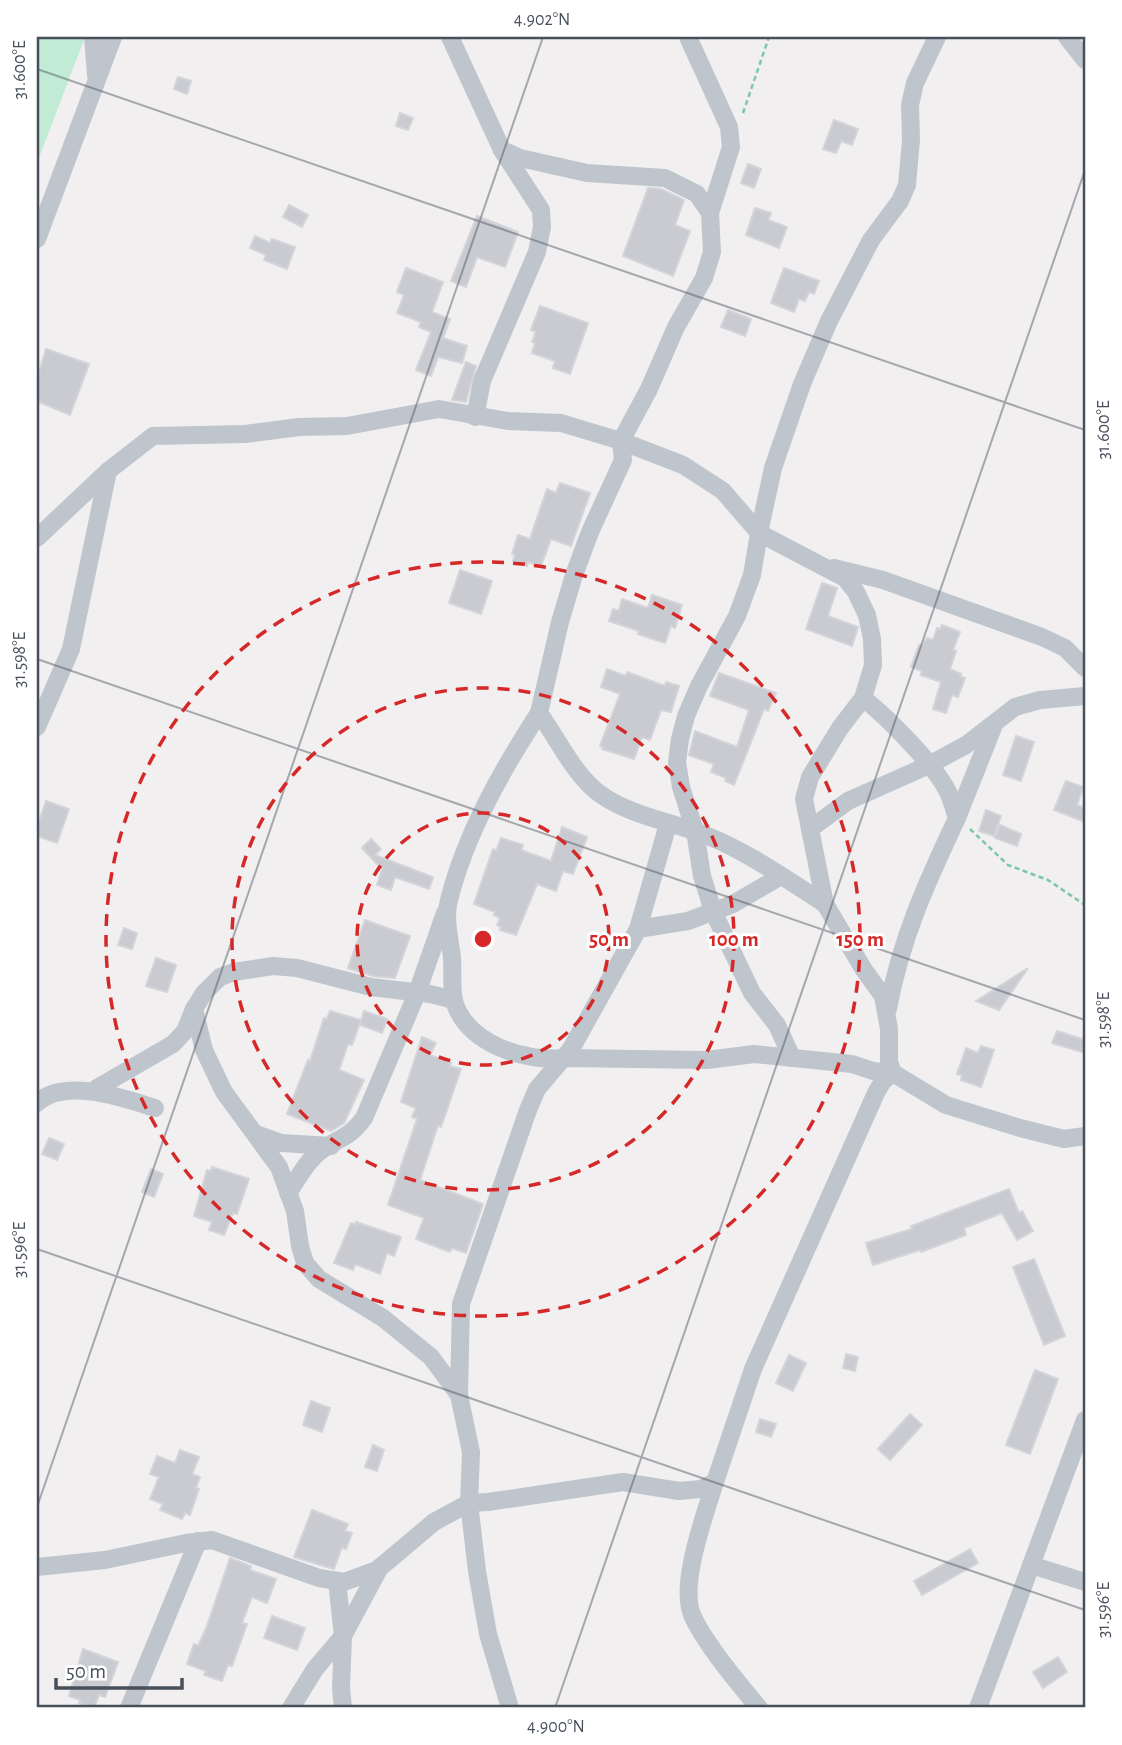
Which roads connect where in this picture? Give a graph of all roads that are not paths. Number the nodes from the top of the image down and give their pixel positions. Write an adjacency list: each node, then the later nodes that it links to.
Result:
1 (93, 37): 8 (street)
2 (113, 37): 8 (street)
3 (450, 37): 9 (street)
4 (688, 37): 10 (street)
5 (937, 37): 15 (street)
6 (1067, 37): 7 (street)
7 (1085, 60)
8 (97, 84): 11 (street)
9 (502, 150): 10 (street); 12 (street)
10 (710, 213): 13 (street)
11 (37, 239)
12 (475, 417): 13 (street); 14 (street)
13 (621, 441): 15 (street); 21 (street)
14 (108, 471): 16 (street); 23 (street)
15 (759, 533): 17 (street); 28 (street)
16 (37, 538)
17 (824, 566): 18 (street); 20 (street)
18 (1085, 668)
19 (1085, 696): 22 (street)
20 (863, 698): 24 (street); 27 (street)
21 (539, 713): 26 (street); 30 (street)
22 (994, 725): 24 (street); 25 (street)
23 (37, 727)
24 (929, 765): 25 (street); 27 (street)
25 (957, 818): 37 (street)
26 (668, 824): 28 (street); 33 (street)
27 (810, 829): 31 (street)
28 (695, 831): 29 (street); 32 (street)
29 (781, 876): 31 (street); 32 (street)
30 (448, 903): 34 (street); 35 (street)
31 (825, 904): 37 (street)
32 (713, 911): 33 (street); 39 (street)
33 (638, 929): 38 (street)
34 (417, 993): 35 (street); 36 (street); 46 (street)
35 (454, 1000): 38 (street)
36 (194, 1009): 41 (street); 44 (street)
37 (887, 1016): 40 (street)
38 (564, 1058): 39 (street); 48 (street)
39 (792, 1058): 40 (street)
40 (893, 1073): 45 (street); 50 (street)
41 (97, 1088)
42 (37, 1103): 43 (street)
43 (155, 1108)
44 (256, 1134): 46 (street); 47 (street)
45 (1085, 1136)
46 (331, 1146): 47 (street)
47 (289, 1193): 48 (street)
48 (459, 1395): 51 (street)
49 (1085, 1420): 53 (street)
50 (715, 1482): 51 (street); 63 (street)
51 (469, 1503): 55 (street); 62 (street)
52 (198, 1541): 54 (street); 56 (street); 59 (street)
53 (1031, 1565): 57 (street); 64 (street)
54 (37, 1567)
55 (380, 1567): 56 (street); 58 (street)
56 (337, 1581): 58 (street)
57 (1085, 1582)
58 (343, 1636): 60 (street); 61 (street)
59 (129, 1708)
60 (291, 1708)
61 (343, 1708)
62 (510, 1708)
63 (759, 1708)
64 (978, 1708)

